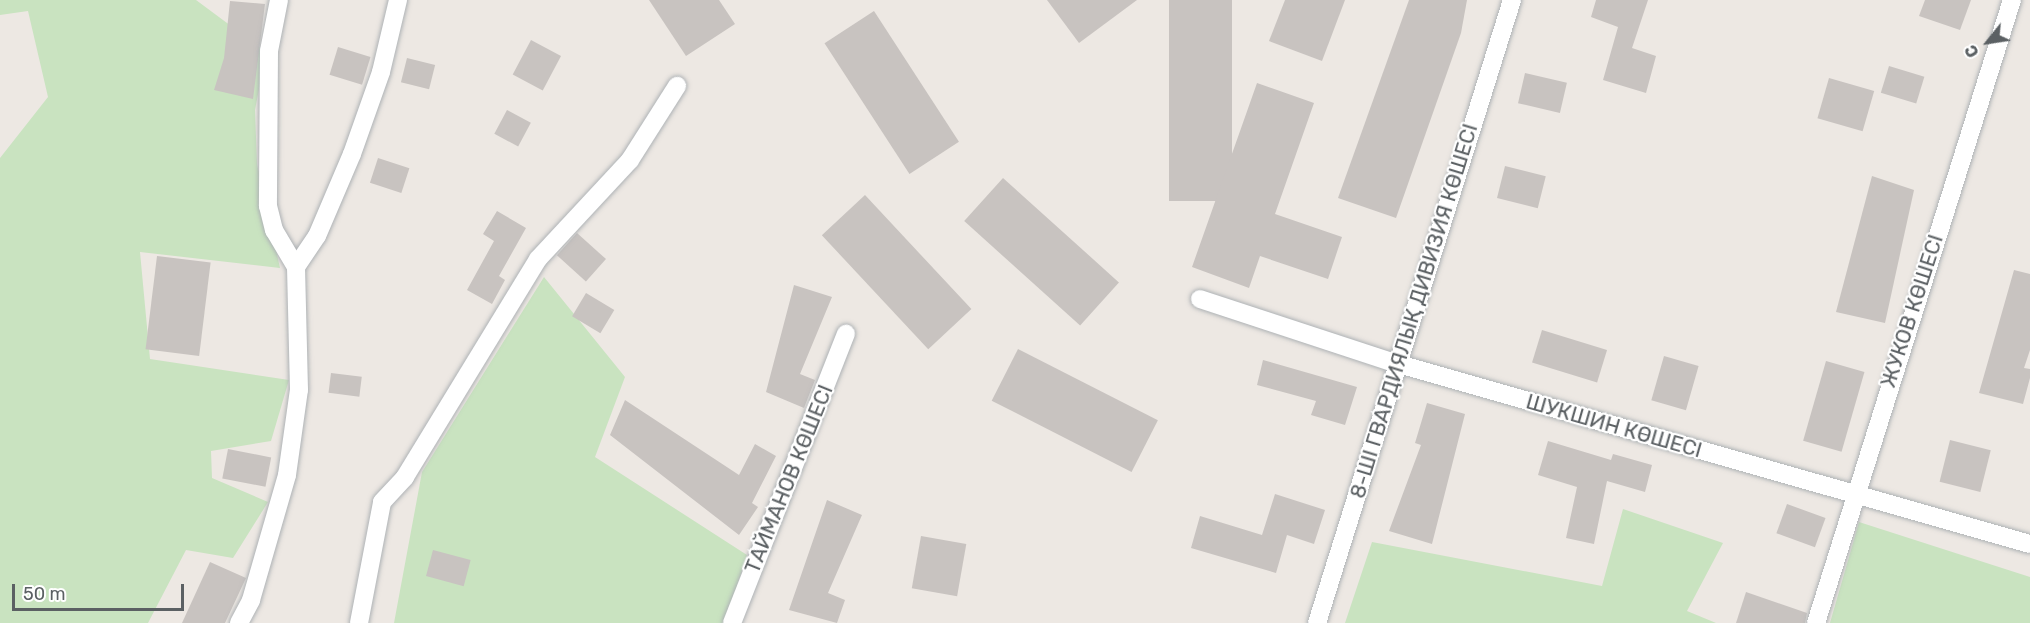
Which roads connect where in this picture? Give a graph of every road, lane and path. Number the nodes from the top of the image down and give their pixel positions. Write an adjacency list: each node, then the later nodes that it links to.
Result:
1 (279, 0): 6 (street)
2 (398, 0): 6 (street)
3 (1512, 0): 9 (street, 8-ШІ ГВАРДИЯЛЫҚ ДИВИЗИЯ КӨШЕСІ)
4 (2012, 0): 10 (street, ЖУКОВ КӨШЕСІ)
5 (677, 86): 13 (street)
6 (296, 267): 12 (street)
7 (1200, 300): 9 (street, ШУКШИН КӨШЕСІ)
8 (846, 334): 14 (street, ТАЙМАНОВ КӨШЕСІ)
9 (1395, 363): 10 (street, ШУКШИН КӨШЕСІ); 15 (street, 8-ШІ ГВАРДИЯЛЫҚ ДИВИЗИЯ КӨШЕСІ)
10 (1853, 496): 11 (street, ШУКШИН КӨШЕСІ); 16 (street, ЖУКОВ КӨШЕСІ)
11 (2030, 544)
12 (239, 623)
13 (358, 623)
14 (732, 623)
15 (1317, 623)
16 (1816, 623)

